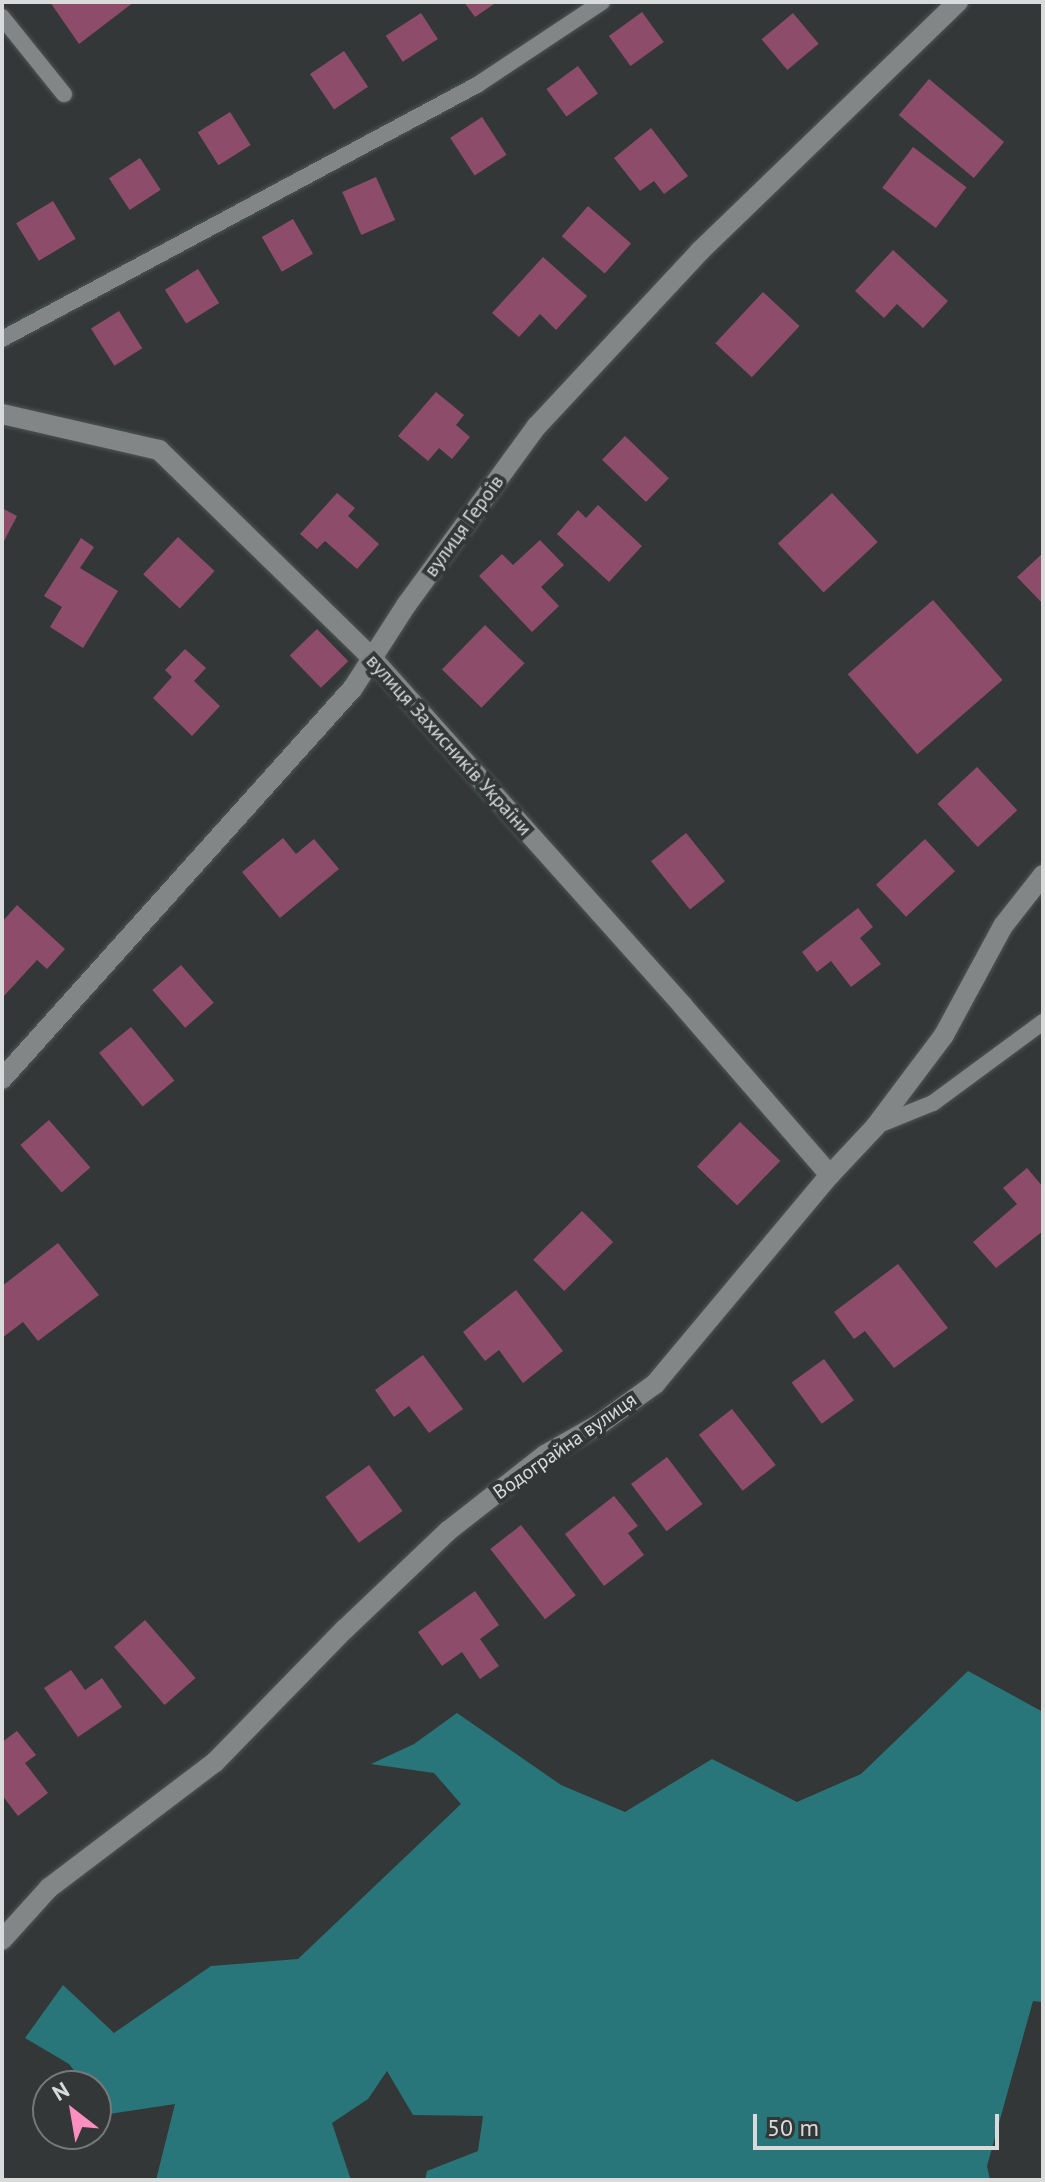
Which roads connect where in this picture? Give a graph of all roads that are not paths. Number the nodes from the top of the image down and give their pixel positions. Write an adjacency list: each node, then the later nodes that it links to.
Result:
1 (602, 2): 5 (lane)
2 (958, 2): 7 (street, вулиця Героїв)
3 (2, 17): 4 (lane)
4 (64, 94)
5 (2, 339)
6 (2, 414): 7 (street, вулиця Захисників України)
7 (373, 659): 10 (street, вулиця Героїв); 12 (street, вулиця Захисників України)
8 (1043, 875): 11 (street, Водограйна вулиця)
9 (1043, 1022): 11 (lane)
10 (2, 1079)
11 (875, 1127): 12 (street, Водограйна вулиця)
12 (830, 1175): 13 (street, Водограйна вулиця)
13 (2, 1940)

